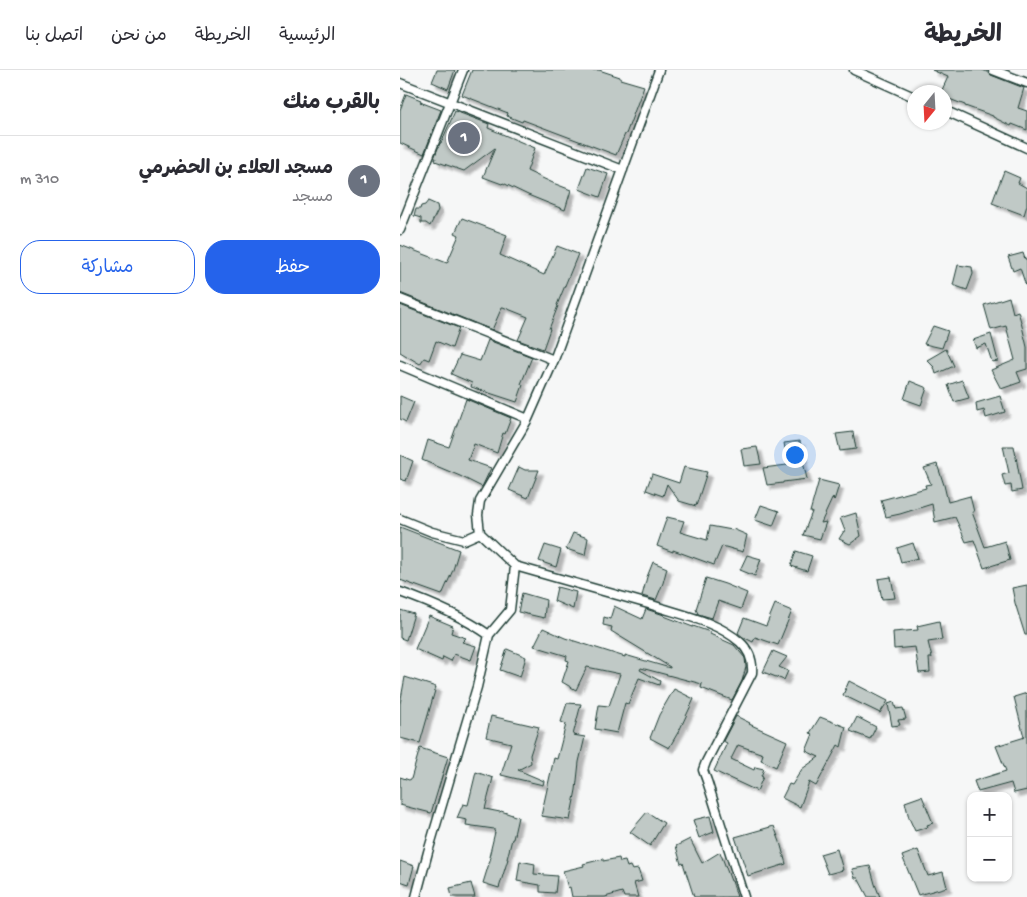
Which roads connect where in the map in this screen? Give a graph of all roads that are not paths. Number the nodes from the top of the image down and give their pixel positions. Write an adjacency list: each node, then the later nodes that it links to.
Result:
1 (463, 70): 8 (street)
2 (659, 70): 11 (street)
3 (854, 70): 7 (street)
4 (993, 70): 6 (street)
5 (400, 83): 8 (street)
6 (1027, 83)
7 (907, 94)
8 (450, 103): 11 (street); 12 (street)
9 (952, 114): 10 (street)
10 (1027, 148)
11 (623, 170): 14 (street)
12 (400, 230)
13 (400, 299): 14 (street)
14 (554, 360): 16 (street)
15 (400, 365): 16 (street)
16 (528, 419): 18 (street)
17 (400, 519): 18 (street)
18 (480, 533): 19 (street)
19 (515, 566): 21 (street); 23 (street)
20 (400, 592): 21 (street)
21 (489, 635): 22 (street)
22 (416, 897)
23 (744, 897)

